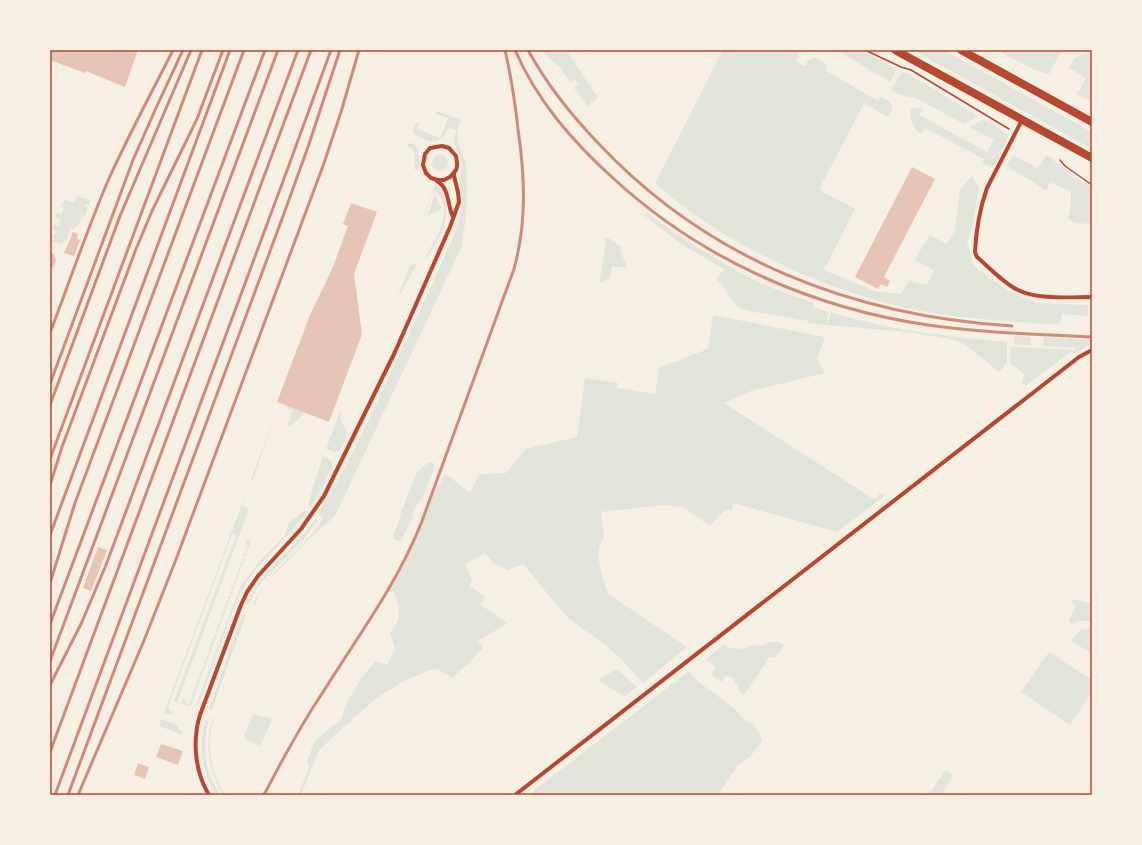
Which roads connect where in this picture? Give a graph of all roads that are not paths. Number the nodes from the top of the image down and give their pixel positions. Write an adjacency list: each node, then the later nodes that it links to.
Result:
1 (895, 50): 3 (main road)
2 (961, 50): 4 (main road)
3 (1022, 120): 5 (main road); 9 (street)
4 (1092, 122)
5 (1092, 158)
6 (456, 170): 7 (street); 7 (street); 8 (street)
7 (435, 179): 8 (street)
8 (453, 217): 11 (street)
9 (1092, 297)
10 (1092, 350): 12 (street)
11 (209, 795)
12 (515, 795)

